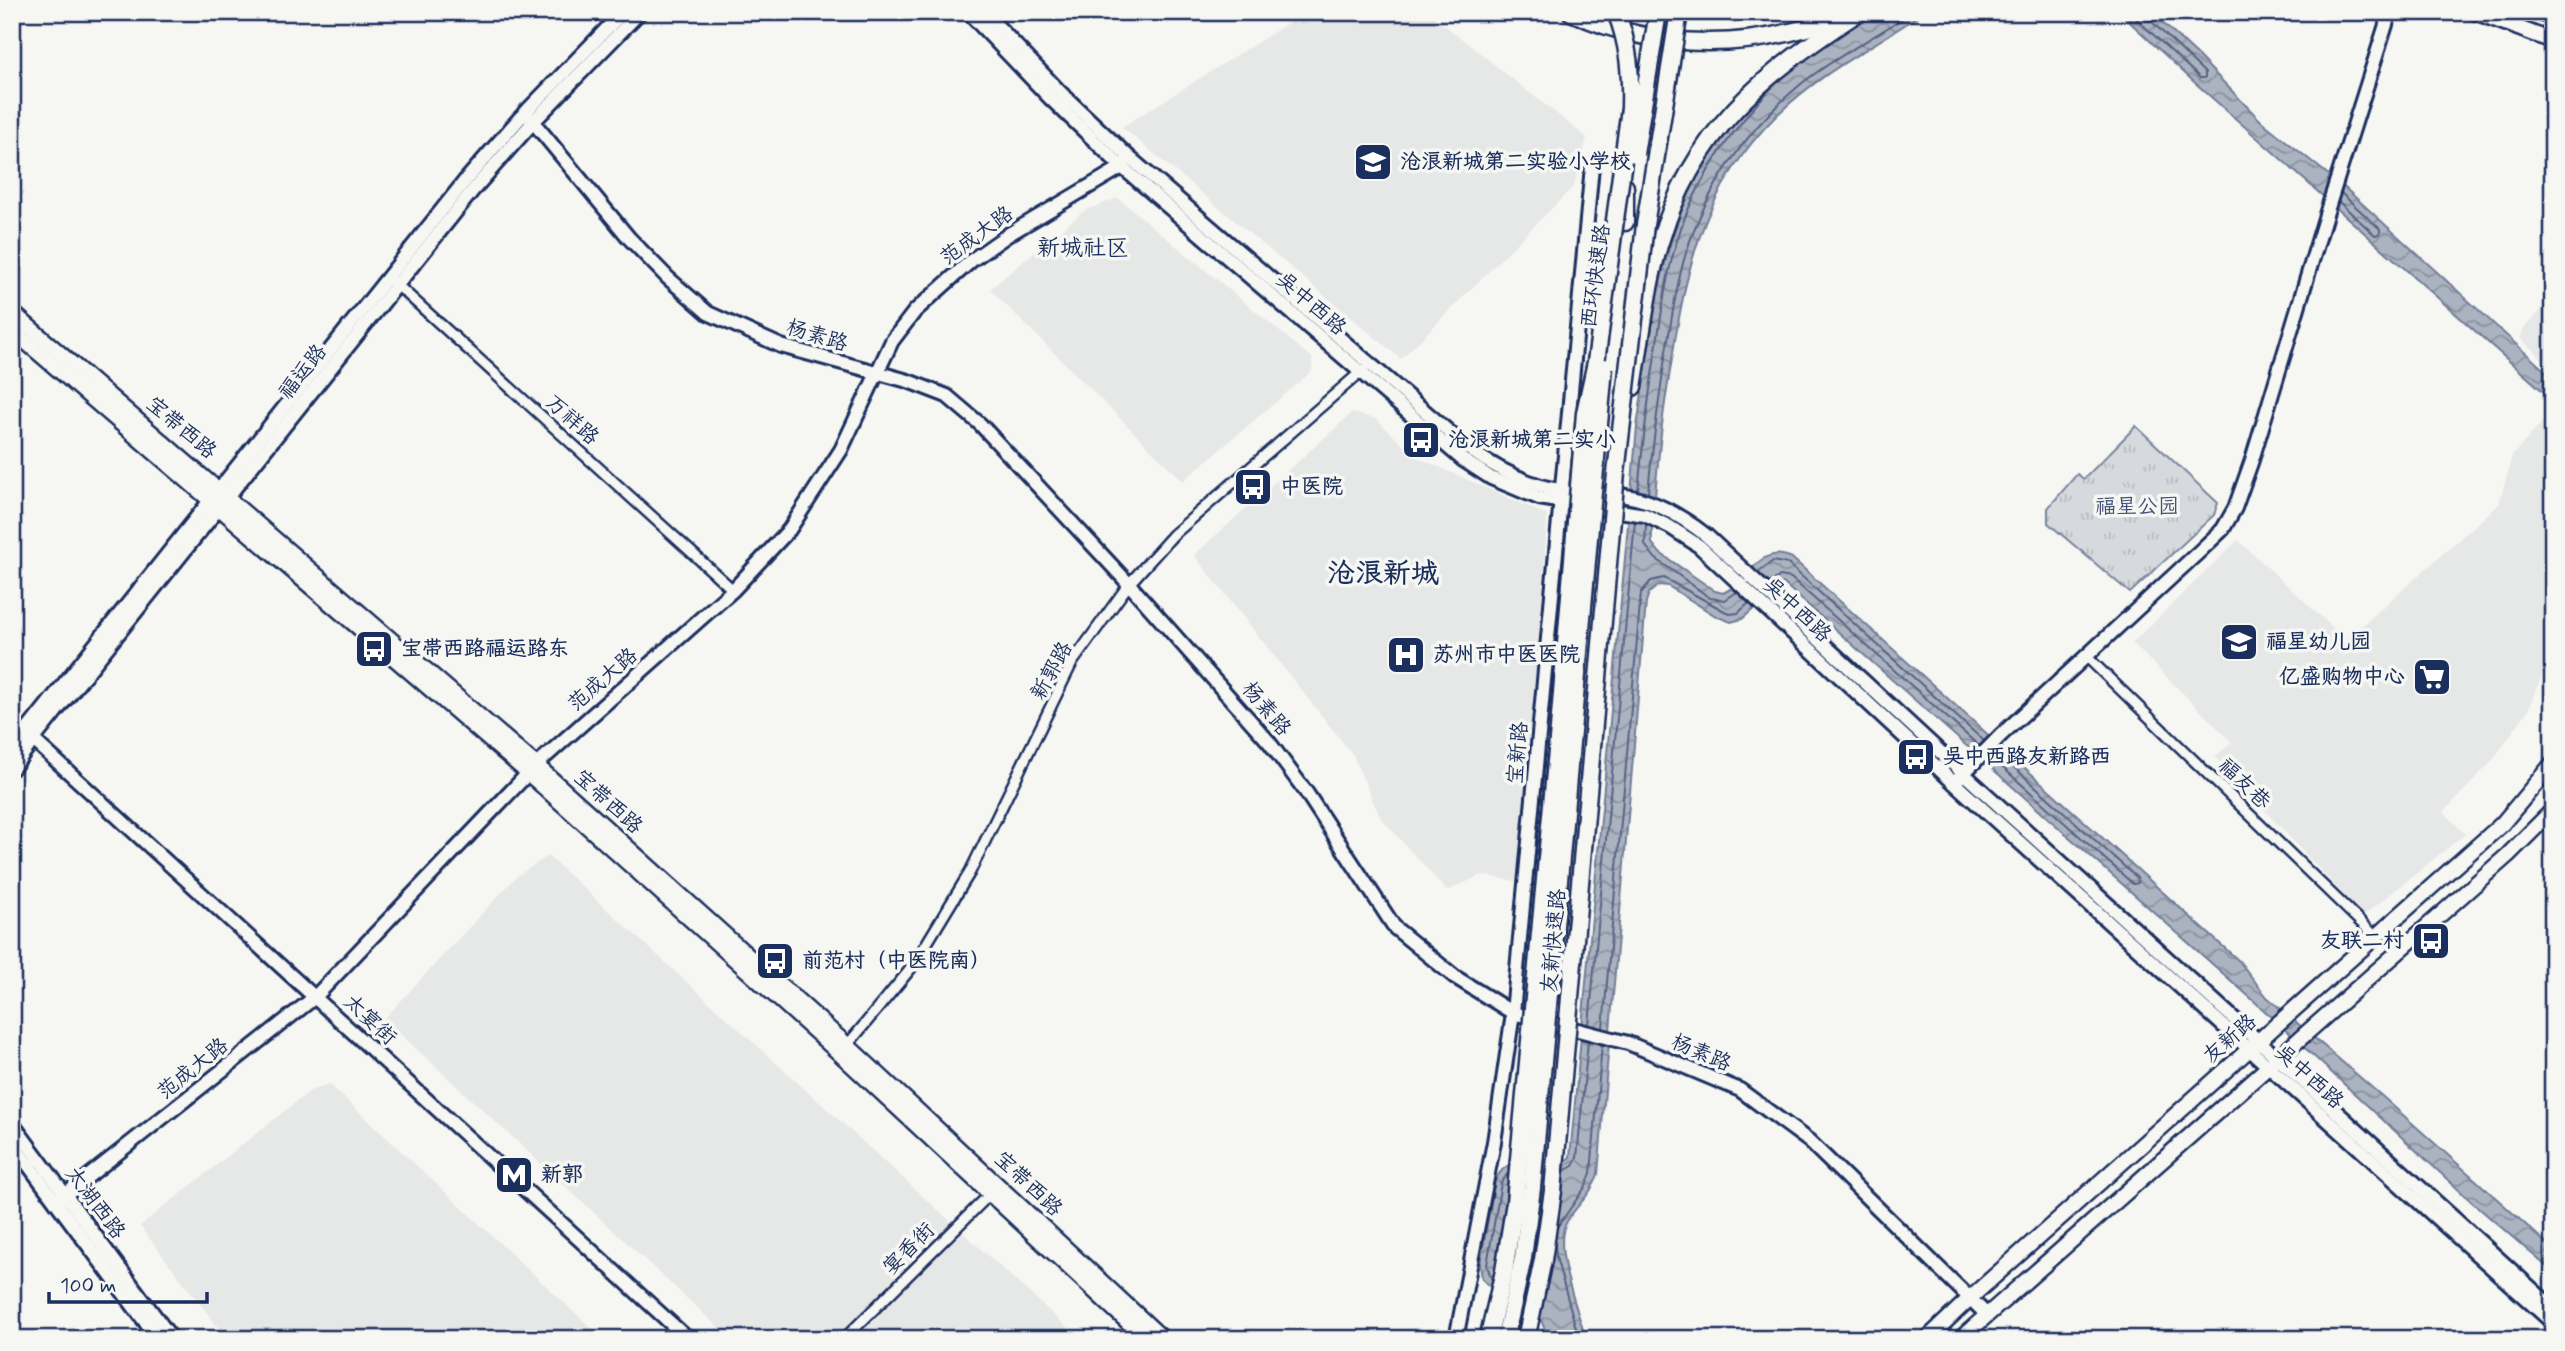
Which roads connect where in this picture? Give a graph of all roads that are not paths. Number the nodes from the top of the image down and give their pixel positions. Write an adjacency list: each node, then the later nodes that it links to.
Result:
1 (623, 12): 16 (street, 福运路)
2 (640, 12): 16 (street, 福运路)
3 (968, 12): 18 (street, 吴中西路)
4 (984, 12): 18 (street, 吴中西路)
5 (1570, 12): 9 (highway, bridge)
6 (1616, 12): 17 (highway, bridge)
7 (1658, 12): 20 (highway, 西环快速路, bridge)
8 (1679, 12): 28 (highway, 西环快速路, bridge)
9 (1849, 12)
10 (1859, 12): 28 (highway, bridge)
11 (2390, 12): 36 (street)
12 (2474, 12): 15 (main road)
13 (2538, 12): 14 (main road)
14 (2553, 18)
15 (2553, 41)
16 (529, 117): 21 (street, 福运路); 25 (street, 杨素路)
17 (1626, 153): 20 (highway, bridge); 29 (highway, bridge)
18 (1126, 162): 24 (street, 吴中西路); 25 (street, 范成大路)
19 (1592, 166): 30 (street, 宝新路)
20 (1625, 222): 26 (highway, 西环快速路)
21 (393, 280): 31 (street, 福运路); 35 (street, 万祥路)
22 (12, 312): 27 (main road, 宝带西路)
23 (12, 330): 27 (main road, 宝带西路)
24 (1365, 368): 30 (street, 吴中西路); 34 (street, 新郭路)
25 (876, 373): 34 (street, 杨素路); 35 (street, 范成大路)
26 (1603, 373): 29 (highway, bridge); 33 (highway, 西环快速路, bridge)
27 (107, 402): 31 (main road, 宝带西路)
28 (1616, 473): 32 (highway, 西环快速路, bridge)
29 (1580, 483): 65 (highway, bridge)
30 (1562, 497): 42 (street, 吴中西路); 42 (street, 吴中西路); 46 (street, 宝新路)
31 (220, 498): 37 (street, 福运路); 41 (main road, 宝带西路)
32 (1610, 544): 67 (highway, 友新快速路, bridge)
33 (1589, 547): 66 (highway, 友新快速路, bridge)
34 (1129, 584): 46 (street, 杨素路); 48 (street, 新郭路)
35 (733, 590): 41 (street, 范成大路)
36 (2087, 657): 42 (street); 44 (street, 福友巷)
37 (29, 735): 38 (street, 福运路); 40 (street, 福运路); 45 (street, 太宴街)
38 (12, 749)
39 (2553, 763): 44 (main road, 友新路)
40 (12, 769)
41 (532, 769): 45 (street, 范成大路); 48 (main road, 宝带西路)
42 (1959, 778): 47 (street, 吴中西路)
43 (2553, 810): 49 (main road)
44 (2376, 937): 47 (main road, 友新路)
45 (315, 997): 53 (street, 范成大路); 60 (street, 太宴街)
46 (1513, 1013): 54 (street, 杨素路); 64 (street, 宝新路)
47 (2255, 1045): 49 (street, 吴中西路); 54 (main road, 友新路)
48 (844, 1050): 52 (main road, 宝带西路)
49 (2272, 1062): 55 (street, 吴中西路); 56 (main road); 57 (street, 吴中西路)
50 (12, 1123): 53 (street, 太湖西路)
51 (12, 1143): 53 (street, 太湖西路)
52 (995, 1189): 61 (street, 宴香街); 62 (main road, 宝带西路); 63 (main road, 宝带西路)
53 (61, 1199): 58 (street, 太湖西路); 59 (street, 太湖西路)
54 (1970, 1297): 56 (street, 杨素路); 68 (main road, 友新路)
55 (2553, 1308)
56 (1986, 1314): 69 (main road)
57 (2553, 1323)
58 (158, 1339)
59 (172, 1339)
60 (688, 1339)
61 (844, 1339)
62 (1146, 1339)
63 (1163, 1339)
64 (1456, 1339)
65 (1488, 1339)
66 (1505, 1339)
67 (1526, 1339)
68 (1927, 1339)
69 (1960, 1339)

